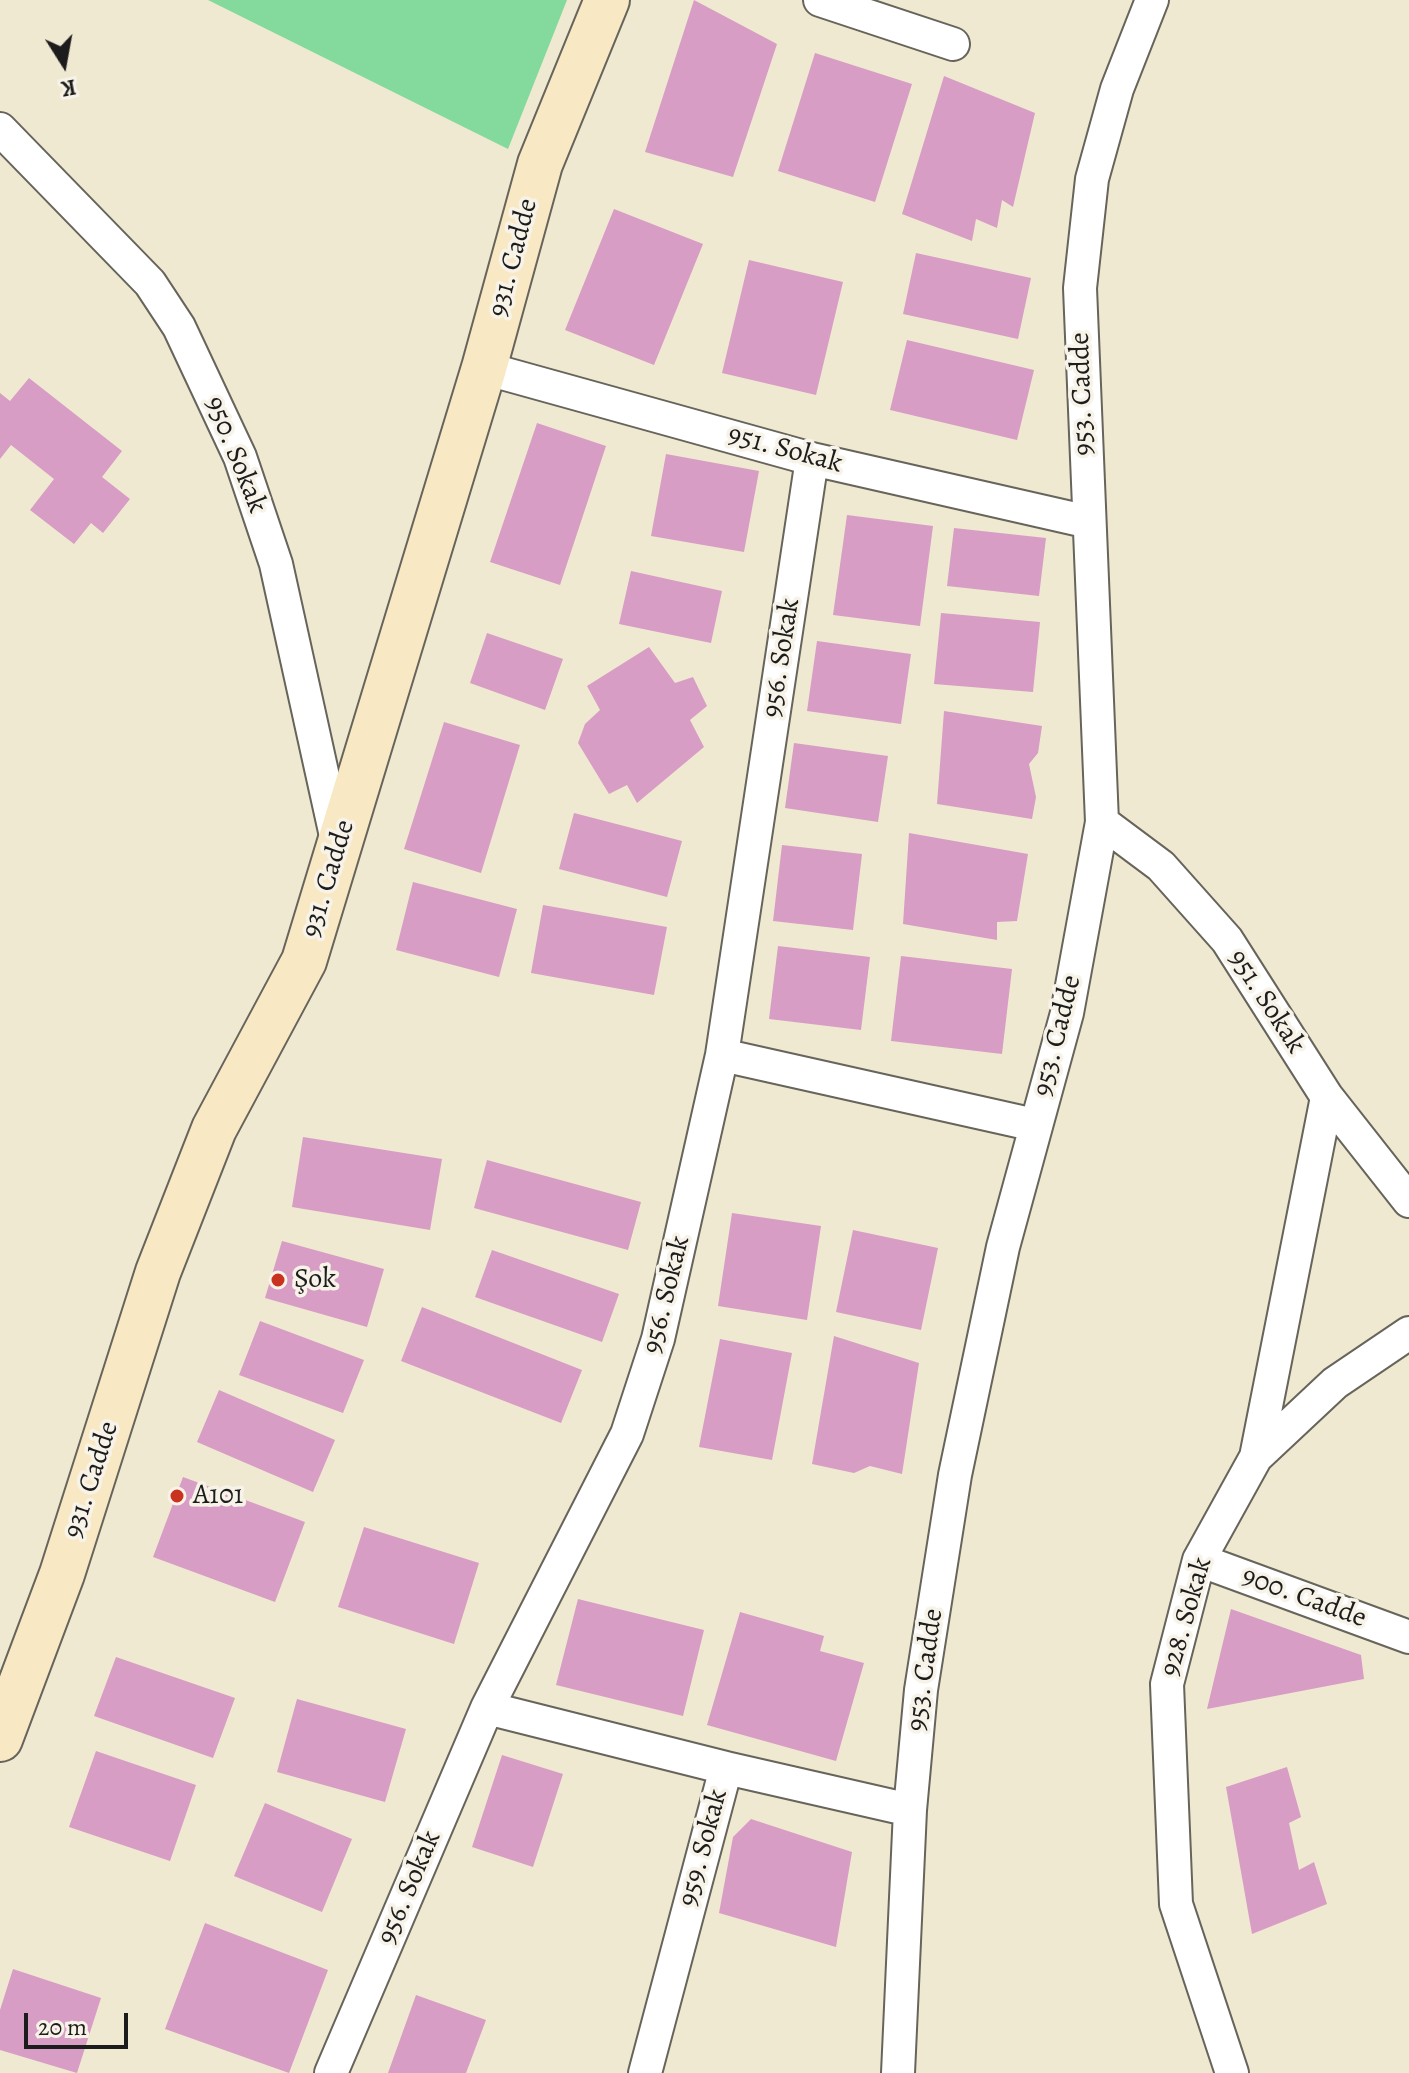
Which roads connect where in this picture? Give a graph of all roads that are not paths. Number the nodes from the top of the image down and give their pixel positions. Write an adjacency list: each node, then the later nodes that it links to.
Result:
1 (607, 0): 6 (main road, 931. Cadde)
2 (820, 0): 4 (street)
3 (1152, 0): 8 (street, 953. Cadde)
4 (953, 44)
5 (0, 129): 10 (street, 950. Sokak)
6 (484, 368): 7 (street, 951. Sokak); 10 (main road, 931. Cadde)
7 (812, 459): 8 (street, 951. Sokak); 11 (street, 956. Sokak)
8 (1089, 522): 9 (street, 953. Cadde)
9 (1102, 822): 12 (street, 951. Sokak); 13 (street, 953. Cadde)
10 (339, 848): 20 (main road, 931. Cadde)
11 (722, 1055): 13 (street); 19 (street, 956. Sokak)
12 (1327, 1097): 14 (street, 951. Sokak); 16 (street)
13 (1035, 1125): 22 (street, 953. Cadde)
14 (1409, 1201)
15 (1409, 1333): 16 (street, 928. Sokak)
16 (1256, 1457): 17 (street, 928. Sokak)
17 (1199, 1560): 18 (street, 900. Cadde); 26 (street, 928. Sokak)
18 (1408, 1629)
19 (487, 1708): 21 (street, 959. Sokak); 23 (street, 956. Sokak)
20 (0, 1739)
21 (726, 1768): 22 (street); 24 (street, 959. Sokak)
22 (910, 1810): 25 (street, 953. Cadde)
23 (331, 2073)
24 (645, 2073)
25 (898, 2073)
26 (1232, 2073)

